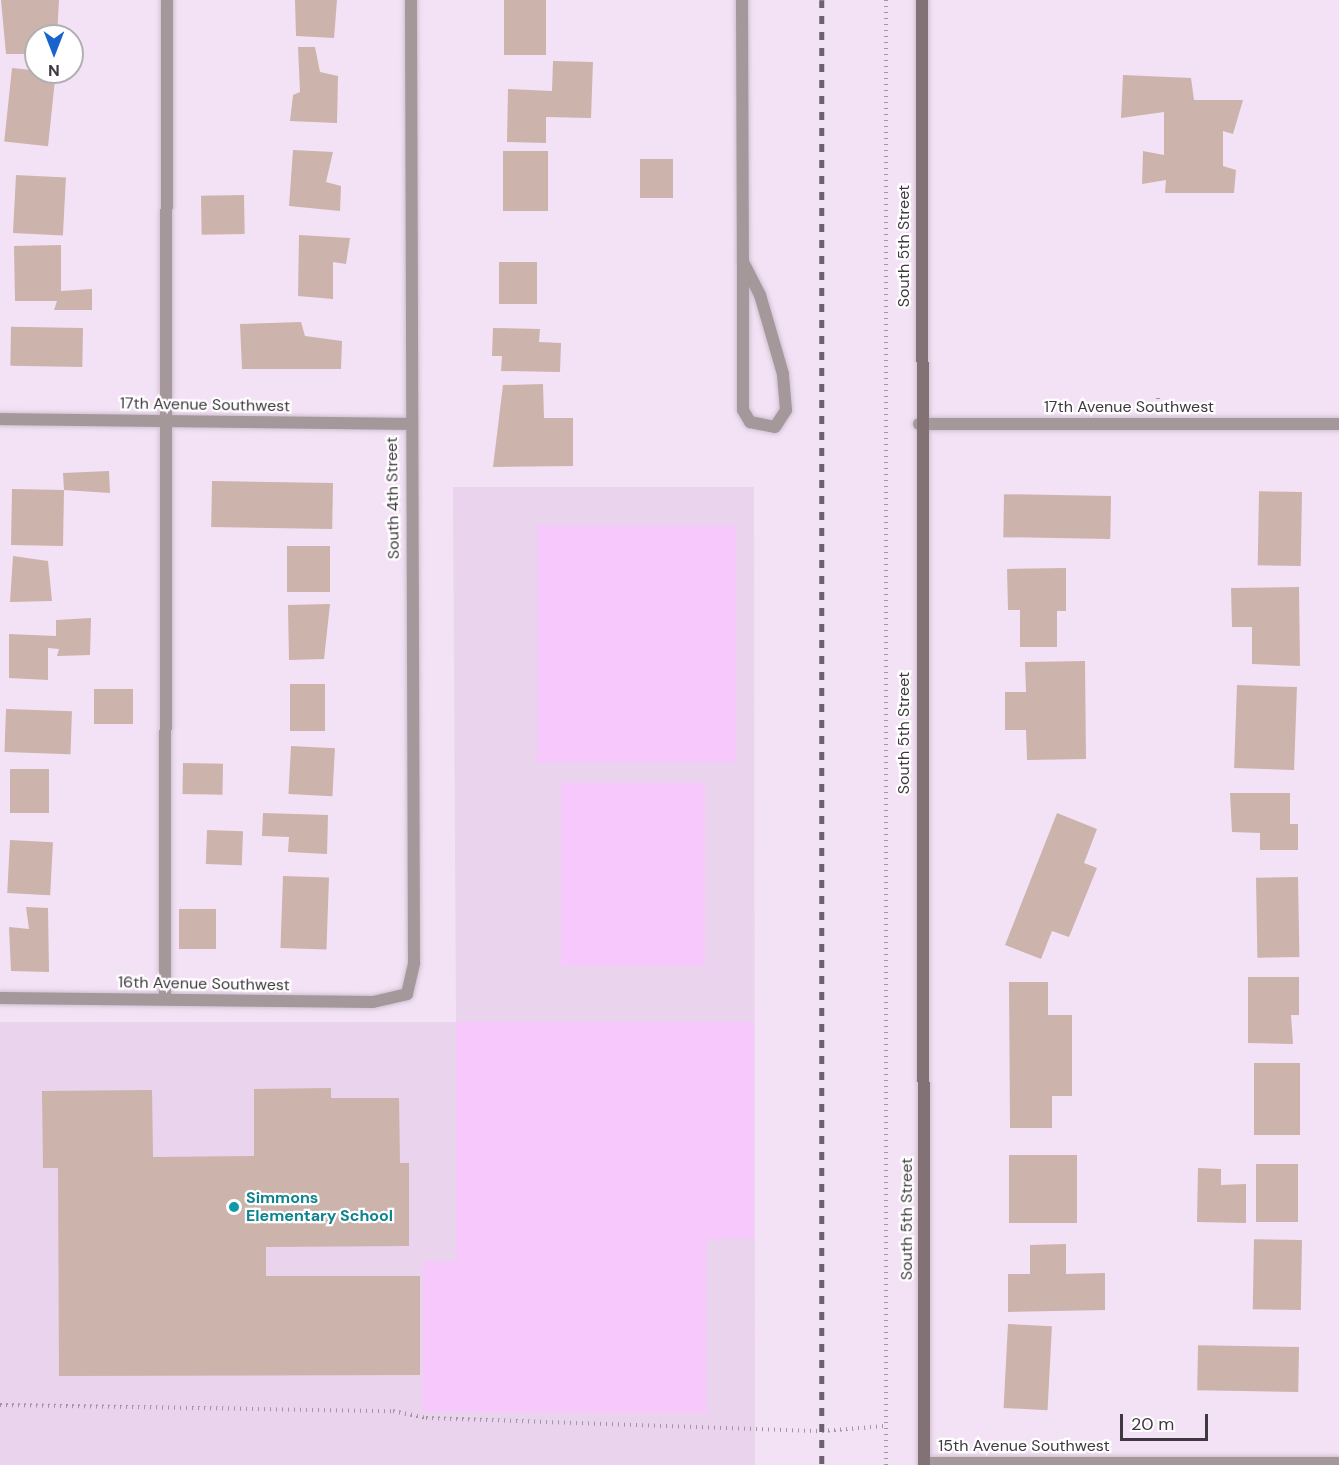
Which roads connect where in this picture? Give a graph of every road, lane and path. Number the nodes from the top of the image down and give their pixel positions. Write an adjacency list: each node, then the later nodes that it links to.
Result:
1 (167, 0): 8 (street)
2 (411, 0): 9 (street, South 4th Street)
3 (742, 0): 6 (street)
4 (885, 0): 16 (path)
5 (922, 0): 10 (main road, South 5th Street)
6 (743, 261): 6 (street)
7 (0, 419): 8 (street, 17th Avenue Southwest)
8 (167, 421): 9 (street, 17th Avenue Southwest); 14 (street)
9 (409, 423): 12 (street, South 4th Street)
10 (920, 423): 11 (street, 17th Avenue Southwest); 18 (main road, South 5th Street)
11 (1339, 424)
12 (407, 994): 14 (street, 16th Avenue Southwest)
13 (0, 998): 14 (street, 16th Avenue Southwest)
14 (165, 999)
15 (0, 1405): 16 (path)
16 (885, 1426): 19 (path)
17 (1339, 1463): 18 (street, 15th Avenue Southwest)
18 (924, 1464)
19 (886, 1465)

